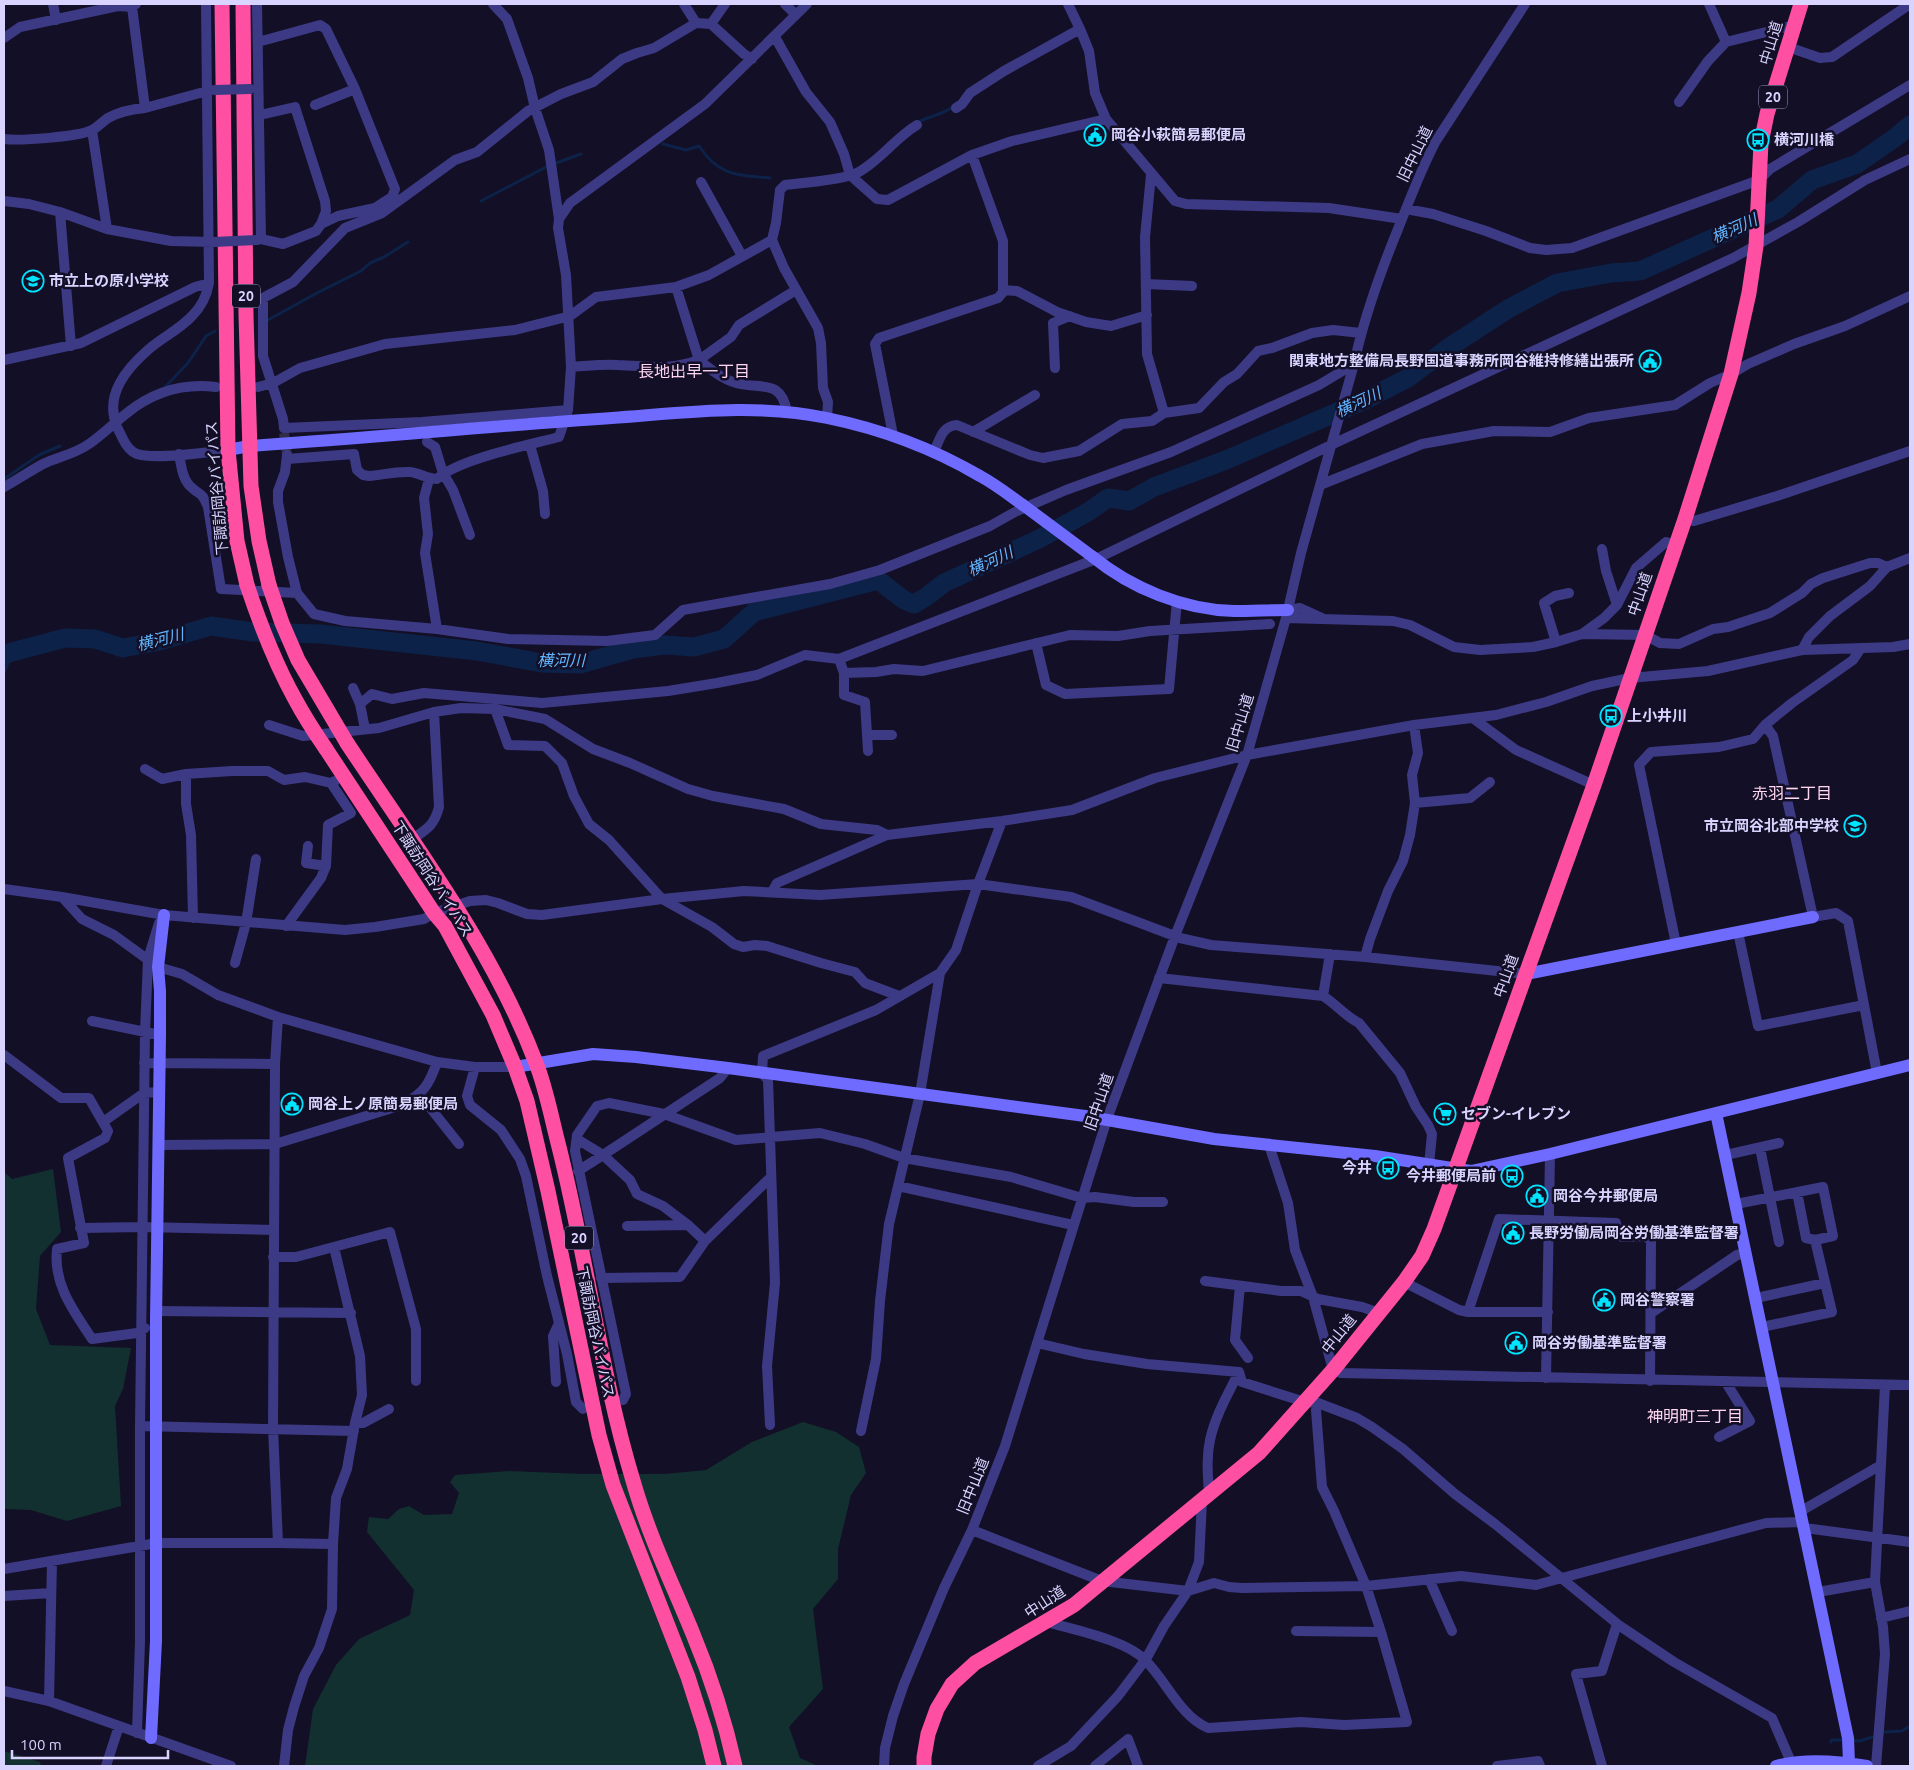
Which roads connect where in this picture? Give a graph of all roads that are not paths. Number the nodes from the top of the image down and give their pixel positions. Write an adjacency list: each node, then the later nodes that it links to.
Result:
1 (52, 4): 18 (street)
2 (206, 4): 32 (street)
3 (222, 4): 95 (highway, 下諏訪岡谷バイパス / 20)
4 (243, 4): 94 (highway, 下諏訪岡谷バイパス / 20)
5 (257, 4): 25 (street)
6 (493, 4): 36 (street)
7 (684, 4): 19 (street)
8 (725, 4): 20 (street)
9 (785, 4): 17 (street)
10 (807, 4): 17 (street)
11 (1068, 4): 22 (street)
12 (1525, 4): 50 (street, 旧中山道)
13 (1709, 4): 26 (street)
14 (1801, 4): 21 (highway, 中山道 / 20)
15 (1910, 4): 27 (street)
16 (134, 5): 18 (street); 35 (street)
17 (796, 15): 23 (street)
18 (56, 20): 24 (street)
19 (696, 24): 20 (street); 36 (street)
20 (712, 24): 28 (street)
21 (1795, 25): 26 (street); 27 (highway, 中山道 / 20)
22 (1080, 29): 37 (street); 39 (street)
23 (775, 37): 28 (street); 45 (street)
24 (4, 38)
25 (258, 42): 30 (street); 31 (street)
26 (1726, 42): 33 (street)
27 (1788, 47): 48 (highway, 中山道 / 20)
28 (752, 59): 53 (street)
29 (1910, 85): 48 (street)
30 (255, 89): 32 (street, bridge); 38 (street)
31 (355, 89): 34 (street); 51 (street)
32 (211, 90): 35 (street); 59 (street)
33 (1679, 102)
34 (315, 105)
35 (145, 108): 41 (street)
36 (535, 108): 51 (street); 53 (street)
37 (956, 108)
38 (260, 116): 55 (street); 57 (street)
39 (1106, 119): 43 (street); 46 (street)
40 (917, 125): 45 (street)
41 (92, 130): 42 (street); 56 (street)
42 (4, 139)
43 (972, 155): 45 (street); 67 (street)
44 (1910, 159): 60 (street)
45 (850, 175): 58 (street)
46 (1151, 175): 54 (street); 63 (street)
47 (701, 182): 61 (street)
48 (1759, 186): 50 (street); 60 (highway, 中山道 / 20)
49 (4, 201): 52 (street)
50 (1406, 209): 54 (street, 旧中山道)
51 (378, 211): 55 (street); 80 (street)
52 (60, 212): 56 (street); 73 (street)
53 (559, 219): 70 (street)
54 (1402, 220): 72 (street, 旧中山道)
55 (321, 224): 57 (street)
56 (107, 229): 59 (street)
57 (259, 239): 59 (street, bridge)
58 (772, 240): 61 (street); 66 (street)
59 (211, 242): 62 (street)
60 (1756, 244): 79 (highway, 中山道 / 20); 92 (street)
61 (742, 256): 64 (street)
62 (209, 283): 73 (street); 88 (street)
63 (1146, 284): 65 (street); 69 (street)
64 (676, 286): 70 (street); 75 (street)
65 (1192, 286)
66 (796, 290): 75 (street); 87 (street)
67 (1003, 290): 71 (street); 90 (street)
68 (1910, 296): 79 (street)
69 (1147, 315): 71 (street); 85 (street)
70 (570, 316): 76 (street); 80 (street)
71 (1070, 316): 78 (street)
72 (1361, 333): 77 (street, 旧中山道); 85 (street)
73 (71, 346): 74 (street)
74 (4, 360)
75 (699, 360): 76 (street); 84 (street)
76 (571, 367): 86 (street)
77 (1354, 367): 92 (street, 旧中山道); 117 (street)
78 (1055, 368)
79 (1731, 374): 101 (street); 104 (highway, 中山道 / 20)
80 (272, 383): 82 (street); 86 (street)
81 (216, 387): 88 (street)
82 (258, 387)
83 (1035, 395): 89 (street)
84 (787, 412): 86 (street); 87 (street)
85 (1164, 413): 89 (street)
86 (566, 416): 93 (street); 94 (street)
87 (827, 418): 90 (street)
88 (116, 423): 98 (street); 102 (street)
89 (973, 432): 97 (street)
90 (893, 435): 97 (street)
91 (426, 442): 99 (street)
92 (1334, 442): 101 (street, 旧中山道); 108 (street)
93 (530, 445): 99 (street); 103 (street)
94 (249, 446): 95 (street); 150 (highway, 下諏訪岡谷バイパス / 20, bridge)
95 (228, 450): 98 (street); 144 (highway, 下諏訪岡谷バイパス / 20, bridge)
96 (1910, 451): 104 (street)
97 (934, 452): 108 (street, bridge)
98 (180, 454): 111 (street)
99 (443, 473): 100 (street); 105 (street)
100 (429, 479): 111 (street); 117 (street)
101 (1320, 485): 115 (street, 旧中山道)
102 (4, 487)
103 (545, 514)
104 (1685, 519): 106 (highway, 中山道 / 20)
105 (470, 535)
106 (1676, 545): 114 (street); 120 (highway, 中山道 / 20)
107 (1602, 549): 114 (street)
108 (1094, 558): 113 (street); 126 (street)
109 (1910, 558): 110 (street)
110 (1887, 567): 120 (street); 125 (street)
111 (297, 593): 117 (street)
112 (1569, 593): 121 (street)
113 (1177, 601): 115 (street); 118 (street)
114 (1617, 605): 119 (street)
115 (1287, 614): 121 (street); 141 (street, 旧中山道)
116 (1270, 624): 118 (street)
117 (437, 629)
118 (1174, 629): 122 (street); 122 (street)
119 (1582, 634): 120 (street); 121 (street)
120 (1645, 635): 128 (highway, 中山道 / 20)
121 (1556, 642)
122 (1036, 643): 127 (street)
123 (1910, 644): 124 (street)
124 (1861, 648): 125 (street); 136 (street)
125 (1802, 650): 128 (street)
126 (839, 660): 127 (street); 130 (street)
127 (844, 673): 138 (street)
128 (1630, 678): 133 (street); 146 (highway, 中山道 / 20)
129 (353, 688): 130 (street)
130 (360, 704): 137 (street)
131 (495, 710): 132 (street); 149 (street); 158 (street)
132 (434, 712): 137 (street); 150 (street)
133 (1474, 718): 135 (street); 146 (street)
134 (270, 725): 137 (street)
135 (1414, 725): 141 (street); 147 (street)
136 (1765, 725): 162 (street); 168 (street)
137 (365, 729)
138 (867, 735): 139 (street); 140 (street)
139 (892, 735)
140 (868, 751)
141 (1247, 755): 148 (street); 167 (street, 旧中山道)
142 (145, 769): 143 (street)
143 (186, 774): 144 (street); 163 (street)
144 (338, 780): 153 (street); 160 (highway, 下諏訪岡谷バイパス / 20)
145 (1490, 782): 147 (street)
146 (1594, 785): 174 (highway, 中山道 / 20)
147 (1415, 803): 170 (street)
148 (1002, 821): 149 (street); 154 (street)
149 (887, 835): 156 (street)
150 (411, 840): 159 (highway, 下諏訪岡谷バイパス / 20)
151 (308, 846): 153 (street)
152 (256, 859): 164 (street)
153 (326, 866): 165 (street)
154 (978, 884): 156 (street); 167 (street); 173 (street)
155 (4, 889): 157 (street)
156 (772, 892): 158 (street)
157 (62, 897): 161 (street); 171 (street)
158 (662, 899): 159 (street); 176 (street)
159 (455, 905): 160 (street); 188 (highway, 下諏訪岡谷バイパス / 20)
160 (434, 913): 165 (street); 191 (highway, 下諏訪岡谷バイパス / 20)
161 (163, 915): 163 (street); 171 (street)
162 (1813, 917): 166 (street); 178 (street)
163 (193, 918): 164 (street)
164 (246, 923): 165 (street); 172 (street)
165 (286, 926)
166 (1738, 932): 168 (street); 178 (street)
167 (1175, 936): 169 (street); 175 (street, 旧中山道)
168 (1676, 944): 174 (street)
169 (1330, 954): 170 (street); 177 (street)
170 (1365, 956): 174 (street)
171 (153, 963): 179 (street); 181 (street); 182 (street)
172 (235, 963)
173 (940, 972): 176 (street); 197 (street)
174 (1526, 974): 216 (highway, 中山道 / 20)
175 (1159, 978): 177 (street); 201 (street, 旧中山道)
176 (899, 996): 193 (street)
177 (1323, 996): 215 (street)
178 (1864, 1004): 194 (street)
179 (278, 1017): 185 (street); 187 (street)
180 (92, 1021): 181 (street)
181 (145, 1032): 182 (street); 186 (street)
182 (160, 1035): 184 (street)
183 (4, 1055): 202 (street)
184 (160, 1062): 186 (street); 187 (street); 195 (street)
185 (437, 1062): 190 (street); 198 (street)
186 (144, 1063): 196 (street)
187 (275, 1064): 206 (street)
188 (537, 1064): 191 (street); 192 (street); 322 (highway, 下諏訪岡谷バイパス / 20)
189 (1910, 1065): 194 (street)
190 (475, 1067): 191 (street); 253 (street)
191 (515, 1067): 321 (highway, 下諏訪岡谷バイパス / 20)
192 (728, 1068): 193 (street); 200 (street)
193 (762, 1073): 197 (street); 203 (street)
194 (1877, 1073): 199 (street)
195 (159, 1092): 196 (street); 205 (street)
196 (144, 1093): 202 (street); 229 (street)
197 (920, 1094): 201 (street); 214 (street)
198 (420, 1095): 206 (street); 207 (street)
199 (1716, 1113): 211 (street); 213 (street)
200 (664, 1114): 203 (street); 204 (street); 212 (street)
201 (1107, 1119): 208 (street); 221 (street, 旧中山道)
202 (103, 1122): 231 (street)
203 (770, 1138): 214 (street); 218 (street)
204 (577, 1139): 212 (street); 217 (street)
205 (159, 1144): 206 (street); 230 (street)
206 (275, 1144): 232 (street)
207 (459, 1144)
208 (1269, 1144): 215 (street); 244 (street)
209 (1779, 1144): 210 (street)
210 (1760, 1148): 213 (street); 222 (street)
211 (1550, 1154): 216 (street); 225 (street)
212 (602, 1155): 217 (street); 226 (street)
213 (1726, 1155): 224 (street)
214 (904, 1158): 219 (street); 221 (street)
215 (1429, 1165): 216 (street)
216 (1455, 1169): 241 (highway, 中山道 / 20)
217 (578, 1171): 239 (street)
218 (770, 1178): 234 (street); 272 (street)
219 (898, 1186): 228 (street); 277 (street)
220 (1797, 1192): 222 (street); 233 (street); 233 (street)
221 (1082, 1198): 223 (street); 228 (street, 旧中山道)
222 (1770, 1198): 224 (street); 235 (street)
223 (1163, 1202)
224 (1736, 1204): 237 (street)
225 (1550, 1222): 246 (street); 247 (street); 251 (street)
226 (688, 1225): 227 (street); 234 (street)
227 (627, 1226)
228 (1074, 1226): 256 (street, 旧中山道)
229 (143, 1227): 230 (street); 231 (street); 255 (street)
230 (158, 1227): 232 (street); 252 (street)
231 (80, 1228): 255 (street)
232 (274, 1230): 238 (street)
233 (1815, 1240): 242 (street)
234 (705, 1241): 239 (street)
235 (1778, 1242)
236 (334, 1247): 238 (street); 249 (street); 261 (street)
237 (1746, 1253): 245 (street); 251 (street)
238 (273, 1257): 248 (street)
239 (601, 1278): 268 (street)
240 (1205, 1281): 243 (street)
241 (1404, 1282): 246 (street); 250 (highway, 中山道 / 20)
242 (1825, 1284): 245 (street); 254 (street)
243 (1240, 1286): 244 (street); 257 (street)
244 (1313, 1297): 250 (street); 258 (street)
245 (1756, 1298): 254 (street)
246 (1468, 1312): 247 (street)
247 (1548, 1312): 260 (street)
248 (273, 1313): 249 (street); 252 (street); 276 (street)
249 (351, 1313): 275 (street)
250 (1379, 1313): 258 (highway, 中山道 / 20)
251 (1651, 1313): 262 (street)
252 (156, 1315): 255 (street); 274 (street)
253 (559, 1323): 264 (street); 271 (street)
254 (1762, 1327): 265 (street)
255 (142, 1330): 273 (street)
256 (1037, 1343): 259 (street); 282 (street, 旧中山道)
257 (1248, 1358)
258 (1333, 1370): 260 (street); 269 (highway, 中山道 / 20)
259 (1239, 1372): 269 (street); 280 (street)
260 (1546, 1378): 262 (street)
261 (416, 1381)
262 (1650, 1381): 263 (street)
263 (1724, 1381): 265 (street); 278 (street)
264 (556, 1382)
265 (1773, 1382): 266 (street); 281 (street)
266 (1885, 1385): 267 (street); 279 (street)
267 (1910, 1385)
268 (623, 1400)
269 (1311, 1402): 280 (highway, 中山道 / 20); 291 (street); 295 (street)
270 (389, 1409): 275 (street)
271 (582, 1409)
272 (770, 1425)
273 (140, 1426): 274 (street); 288 (street)
274 (156, 1427): 276 (street); 286 (street)
275 (354, 1427): 276 (street); 287 (street)
276 (272, 1428): 285 (street)
277 (861, 1431)
278 (1719, 1437)
279 (1881, 1465): 281 (street); 283 (street)
280 (1205, 1498): 293 (highway, 中山道 / 20); 296 (street)
281 (1803, 1520): 283 (street); 291 (street); 297 (street)
282 (972, 1530): 293 (street); 323 (street, 旧中山道)
283 (1877, 1538): 284 (street); 294 (street)
284 (1910, 1542)
285 (278, 1543): 286 (street); 287 (street)
286 (157, 1544): 288 (street); 308 (street)
287 (333, 1544): 320 (street)
288 (140, 1546): 289 (street); 307 (street)
289 (52, 1561): 290 (street); 298 (street)
290 (4, 1569)
291 (1561, 1578): 292 (street); 303 (street)
292 (1429, 1579): 295 (street); 305 (street)
293 (1102, 1581): 296 (street); 302 (highway, 中山道 / 20)
294 (1875, 1582): 297 (street); 301 (street)
295 (1366, 1586): 296 (street); 306 (street)
296 (1188, 1592): 309 (street)
297 (1818, 1592): 317 (street)
298 (51, 1593): 299 (street); 311 (street)
299 (4, 1596)
300 (1910, 1610): 301 (street)
301 (1881, 1618): 333 (street)
302 (1047, 1622): 309 (street); 324 (highway, 中山道 / 20)
303 (1617, 1624): 316 (street); 330 (street)
304 (1296, 1631): 306 (street)
305 (1452, 1631)
306 (1382, 1632): 309 (street)
307 (140, 1641): 308 (street); 313 (street)
308 (156, 1641): 314 (street)
309 (1146, 1660): 325 (street)
310 (4, 1691): 311 (street)
311 (49, 1701): 312 (street)
312 (120, 1726): 313 (street); 318 (street)
313 (137, 1733): 314 (street)
314 (152, 1738): 315 (street)
315 (201, 1761): 319 (street)
316 (1791, 1762): 317 (street); 331 (street)
317 (1848, 1763): 332 (street)
318 (106, 1766)
319 (231, 1766)
320 (284, 1766)
321 (714, 1766)
322 (735, 1766)
323 (884, 1766)
324 (924, 1766)
325 (1038, 1766)
326 (1095, 1766): 327 (street)
327 (1138, 1766)
328 (1496, 1766): 329 (street)
329 (1540, 1766)
330 (1602, 1766)
331 (1776, 1766)
332 (1867, 1766)
333 (1876, 1766)

